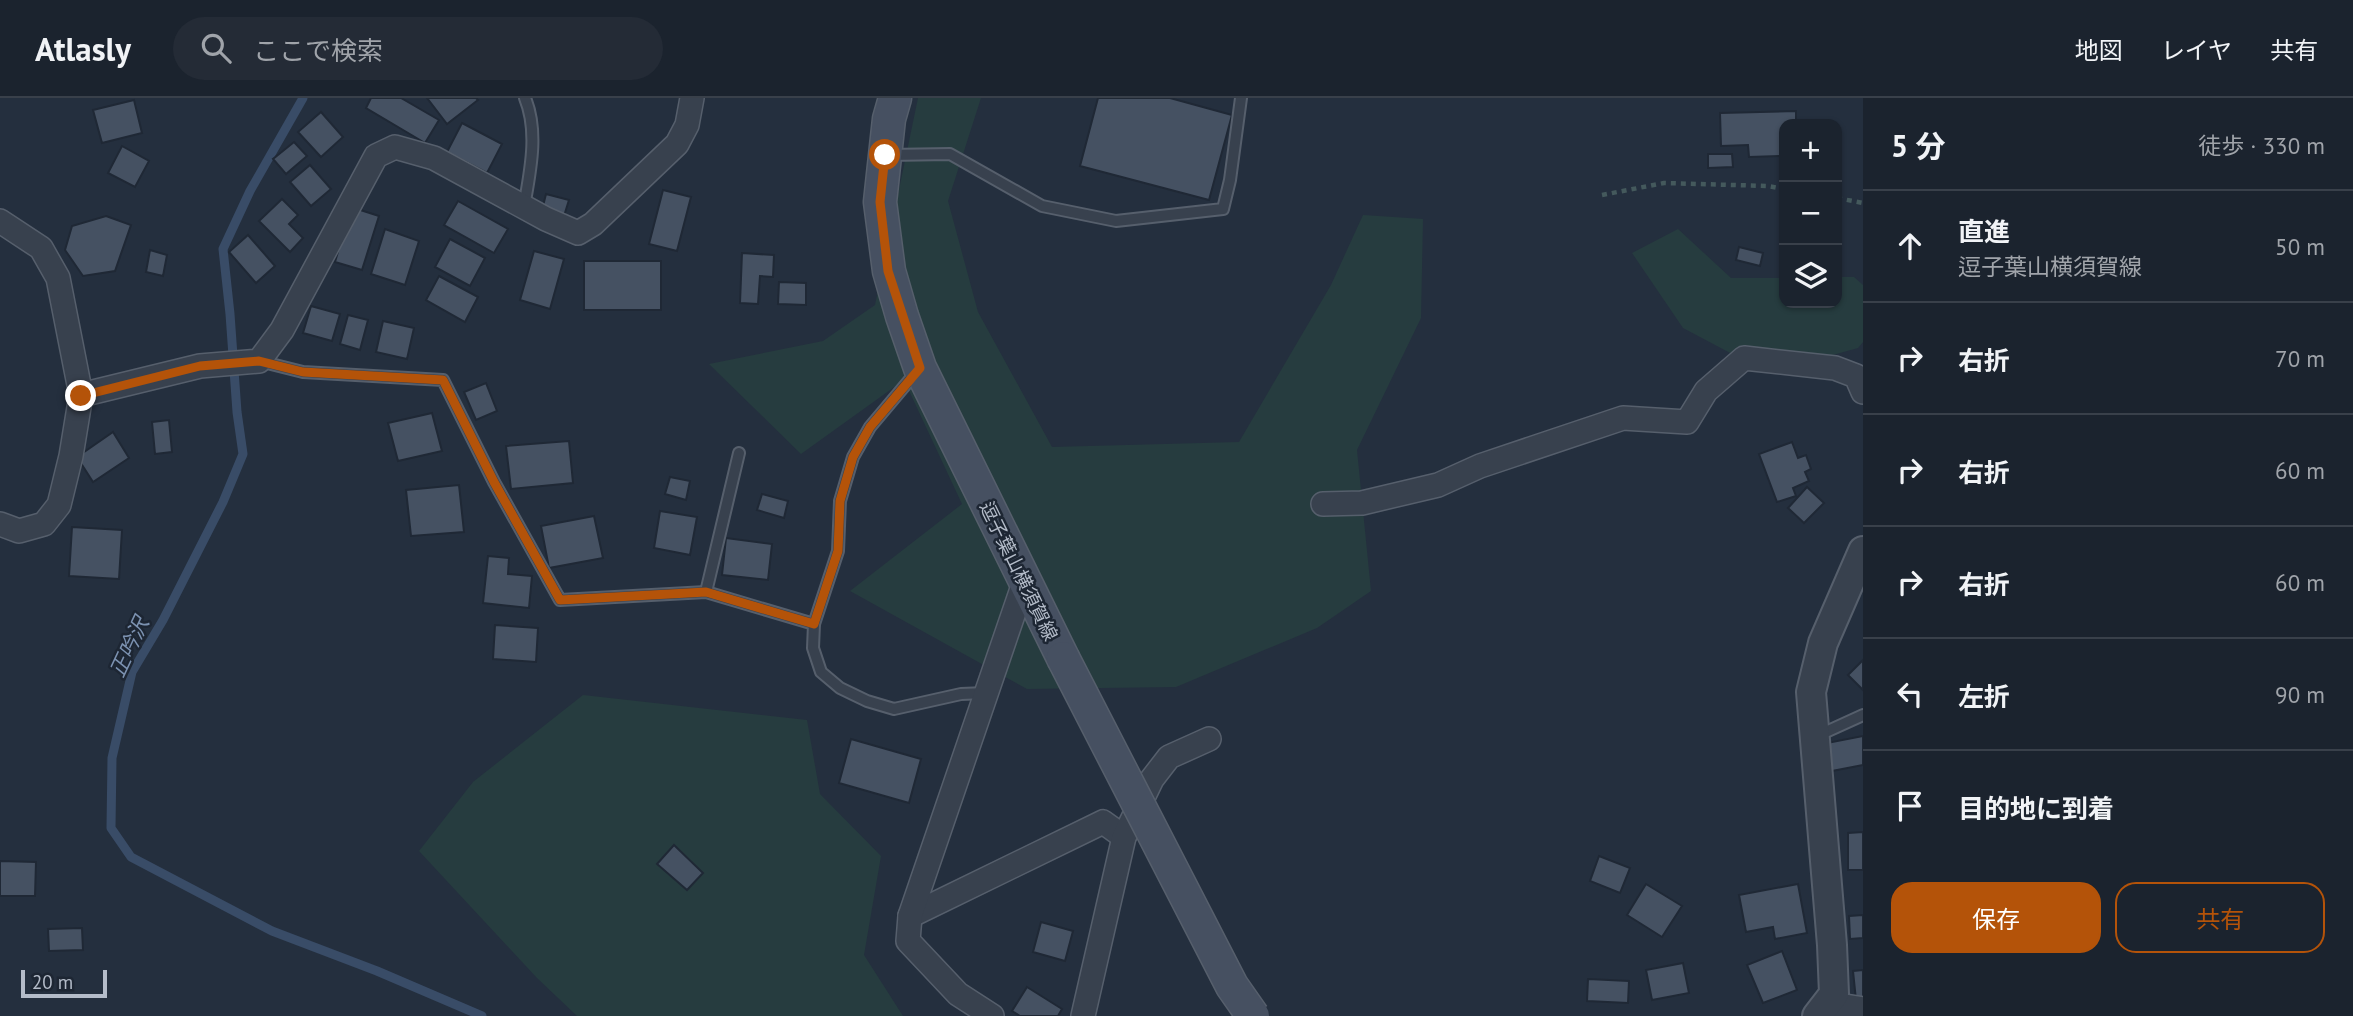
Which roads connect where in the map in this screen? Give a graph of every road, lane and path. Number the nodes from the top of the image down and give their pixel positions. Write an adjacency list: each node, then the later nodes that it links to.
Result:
1 (525, 98): 10 (lane)
2 (692, 98): 10 (street)
3 (895, 98): 5 (main road, 逗子葉山横須賀線)
4 (1241, 98): 5 (lane)
5 (885, 155): 13 (main road, 逗子葉山横須賀線)
6 (1779, 188): 7 (path)
7 (1602, 195)
8 (1842, 199): 9 (path)
9 (1863, 203)
10 (524, 207): 12 (street)
11 (0, 221): 15 (street)
12 (259, 361): 15 (street); 21 (lane)
13 (920, 368): 20 (main road, 逗子葉山横須賀線); 22 (lane)
14 (1863, 391): 17 (street)
15 (81, 396): 18 (street)
16 (739, 453): 21 (lane)
17 (1323, 504)
18 (0, 524)
19 (1863, 551): 25 (street)
20 (1024, 583): 23 (street); 33 (main road, 逗子葉山横須賀線, bridge)
21 (706, 592): 22 (lane)
22 (814, 624): 23 (lane)
23 (986, 693): 28 (street)
24 (1863, 715): 25 (lane)
25 (1814, 737): 30 (street)
26 (1209, 739): 27 (street)
27 (1124, 837): 28 (street); 32 (street)
28 (910, 916): 31 (street)
29 (1863, 1009): 30 (street)
30 (1822, 1010)
31 (992, 1016)
32 (1083, 1016)
33 (1253, 1016)

